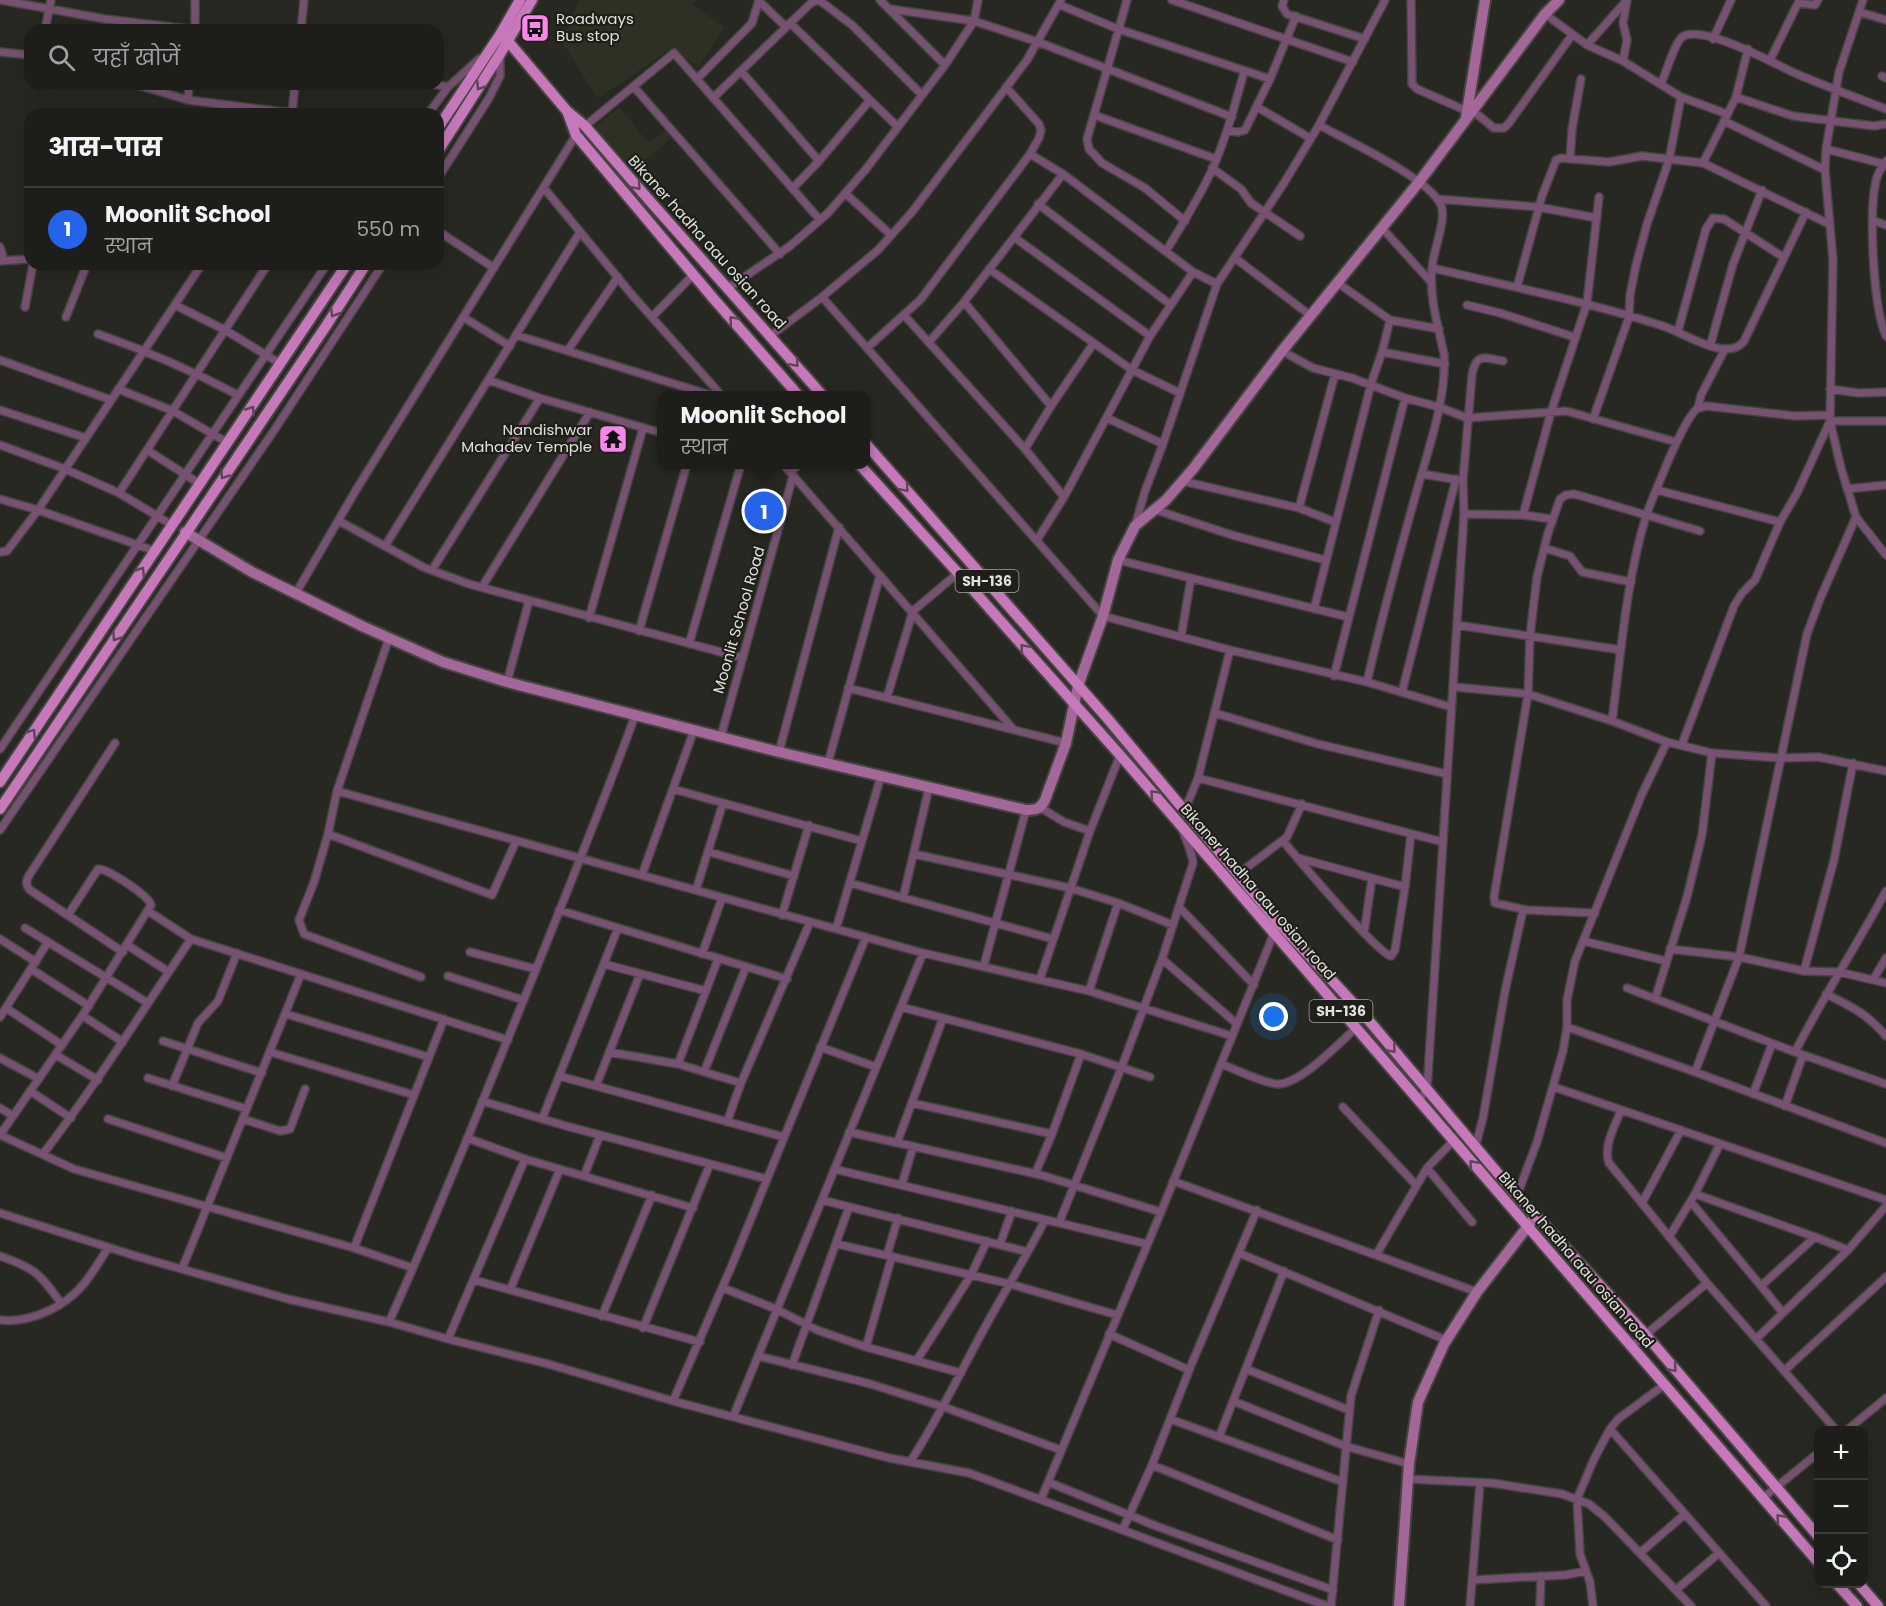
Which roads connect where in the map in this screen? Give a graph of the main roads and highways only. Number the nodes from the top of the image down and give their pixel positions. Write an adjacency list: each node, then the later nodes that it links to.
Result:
1 (520, 0): 3 (main road)
2 (532, 0): 3 (main road)
3 (504, 37): 4 (main road, Bikaner hadha aau osian road); 5 (main road); 6 (main road, one-way to 6)
4 (567, 111): 9 (main road, Bikaner hadha aau osian road, one-way to 4); 10 (main road, Bikaner hadha aau osian road, one-way to 10)
5 (444, 120)
6 (444, 142)
7 (342, 270): 15 (main road, one-way to 7)
8 (362, 270): 13 (main road, one-way to 13)
9 (795, 391)
10 (819, 391)
11 (870, 449): 17 (main road, Bikaner hadha aau osian road / SH-136, one-way to 17)
12 (863, 469): 17 (main road, Bikaner hadha aau osian road / SH-136, one-way to 12)
13 (68, 708): 14 (main road); 16 (main road)
14 (78, 714)
15 (0, 782)
16 (0, 809)
17 (1277, 929): 18 (main road, Bikaner hadha aau osian road / SH-136, one-way to 18); 19 (main road, Bikaner hadha aau osian road / SH-136, one-way to 17)
18 (1592, 1277): 19 (main road); 20 (main road, Bikaner hadha aau osian road / SH-136, one-way to 20)
19 (1581, 1289): 21 (main road, Bikaner hadha aau osian road / SH-136, one-way to 19)
20 (1816, 1534)
21 (1814, 1557)
22 (1841, 1588): 24 (main road)
23 (1862, 1588): 25 (main road)
24 (1857, 1606)
25 (1878, 1606)

